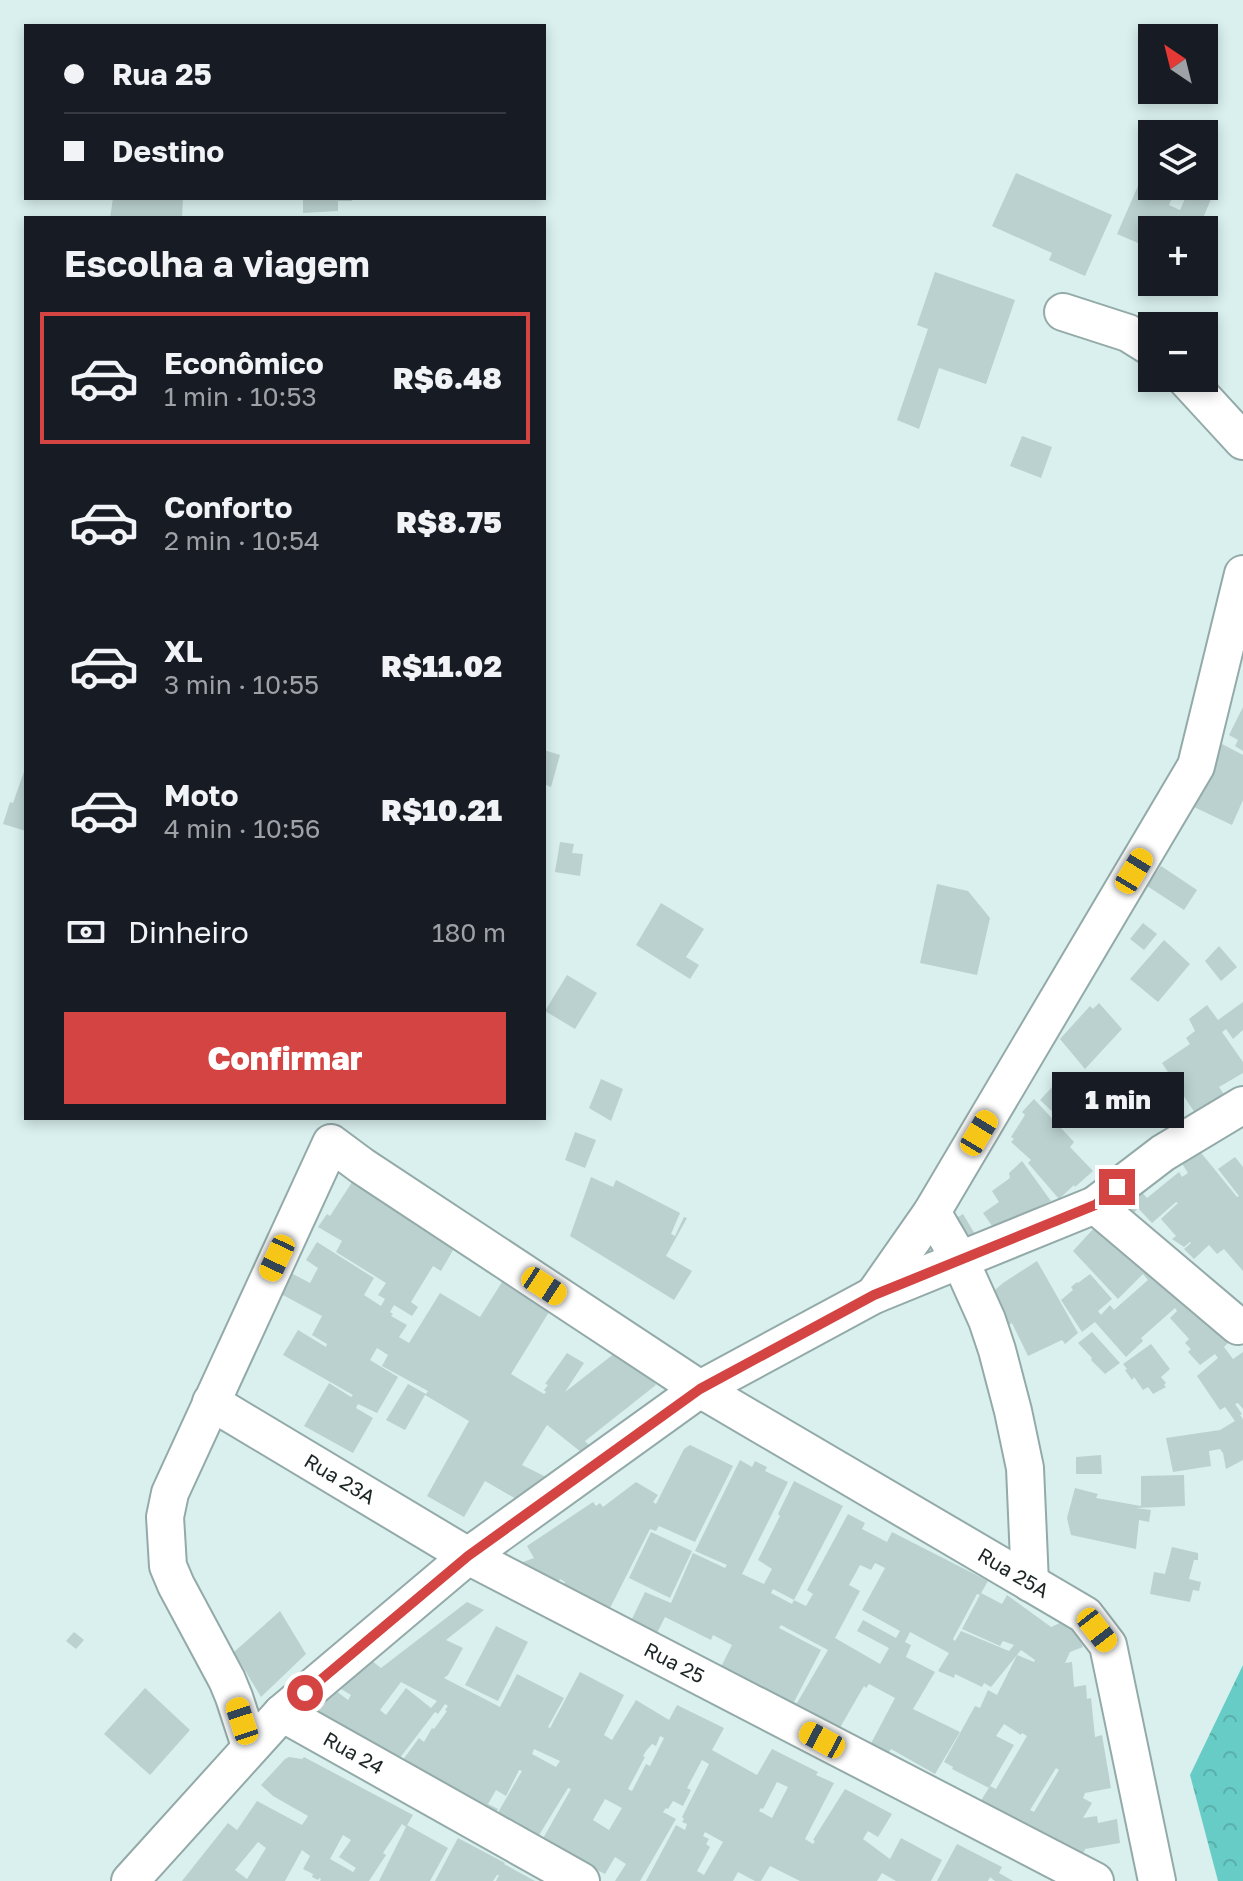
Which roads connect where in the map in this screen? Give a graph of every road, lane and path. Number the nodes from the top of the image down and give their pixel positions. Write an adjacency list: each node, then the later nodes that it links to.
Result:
1 (1063, 312): 2 (street)
2 (1138, 339)
3 (1198, 392): 4 (street)
4 (1243, 441)
5 (1243, 574): 9 (street)
6 (1234, 1116): 8 (street)
7 (333, 1130): 13 (street, Rua 25A); 14 (street)
8 (1095, 1205): 10 (street); 12 (street)
9 (932, 1212): 10 (street); 11 (street)
10 (960, 1260): 11 (street); 16 (street)
11 (874, 1295): 13 (street)
12 (1238, 1326)
13 (700, 1389): 15 (street); 16 (street, Rua 25A)
14 (211, 1402): 15 (street, Rua 23A); 18 (street)
15 (468, 1556): 17 (street); 21 (street, Rua 25)
16 (1030, 1583): 22 (street, Rua 25A)
17 (282, 1713): 18 (street); 20 (street, Rua 24)
18 (250, 1746): 19 (street)
19 (130, 1881)
20 (581, 1881)
21 (1095, 1881)
22 (1157, 1881)

